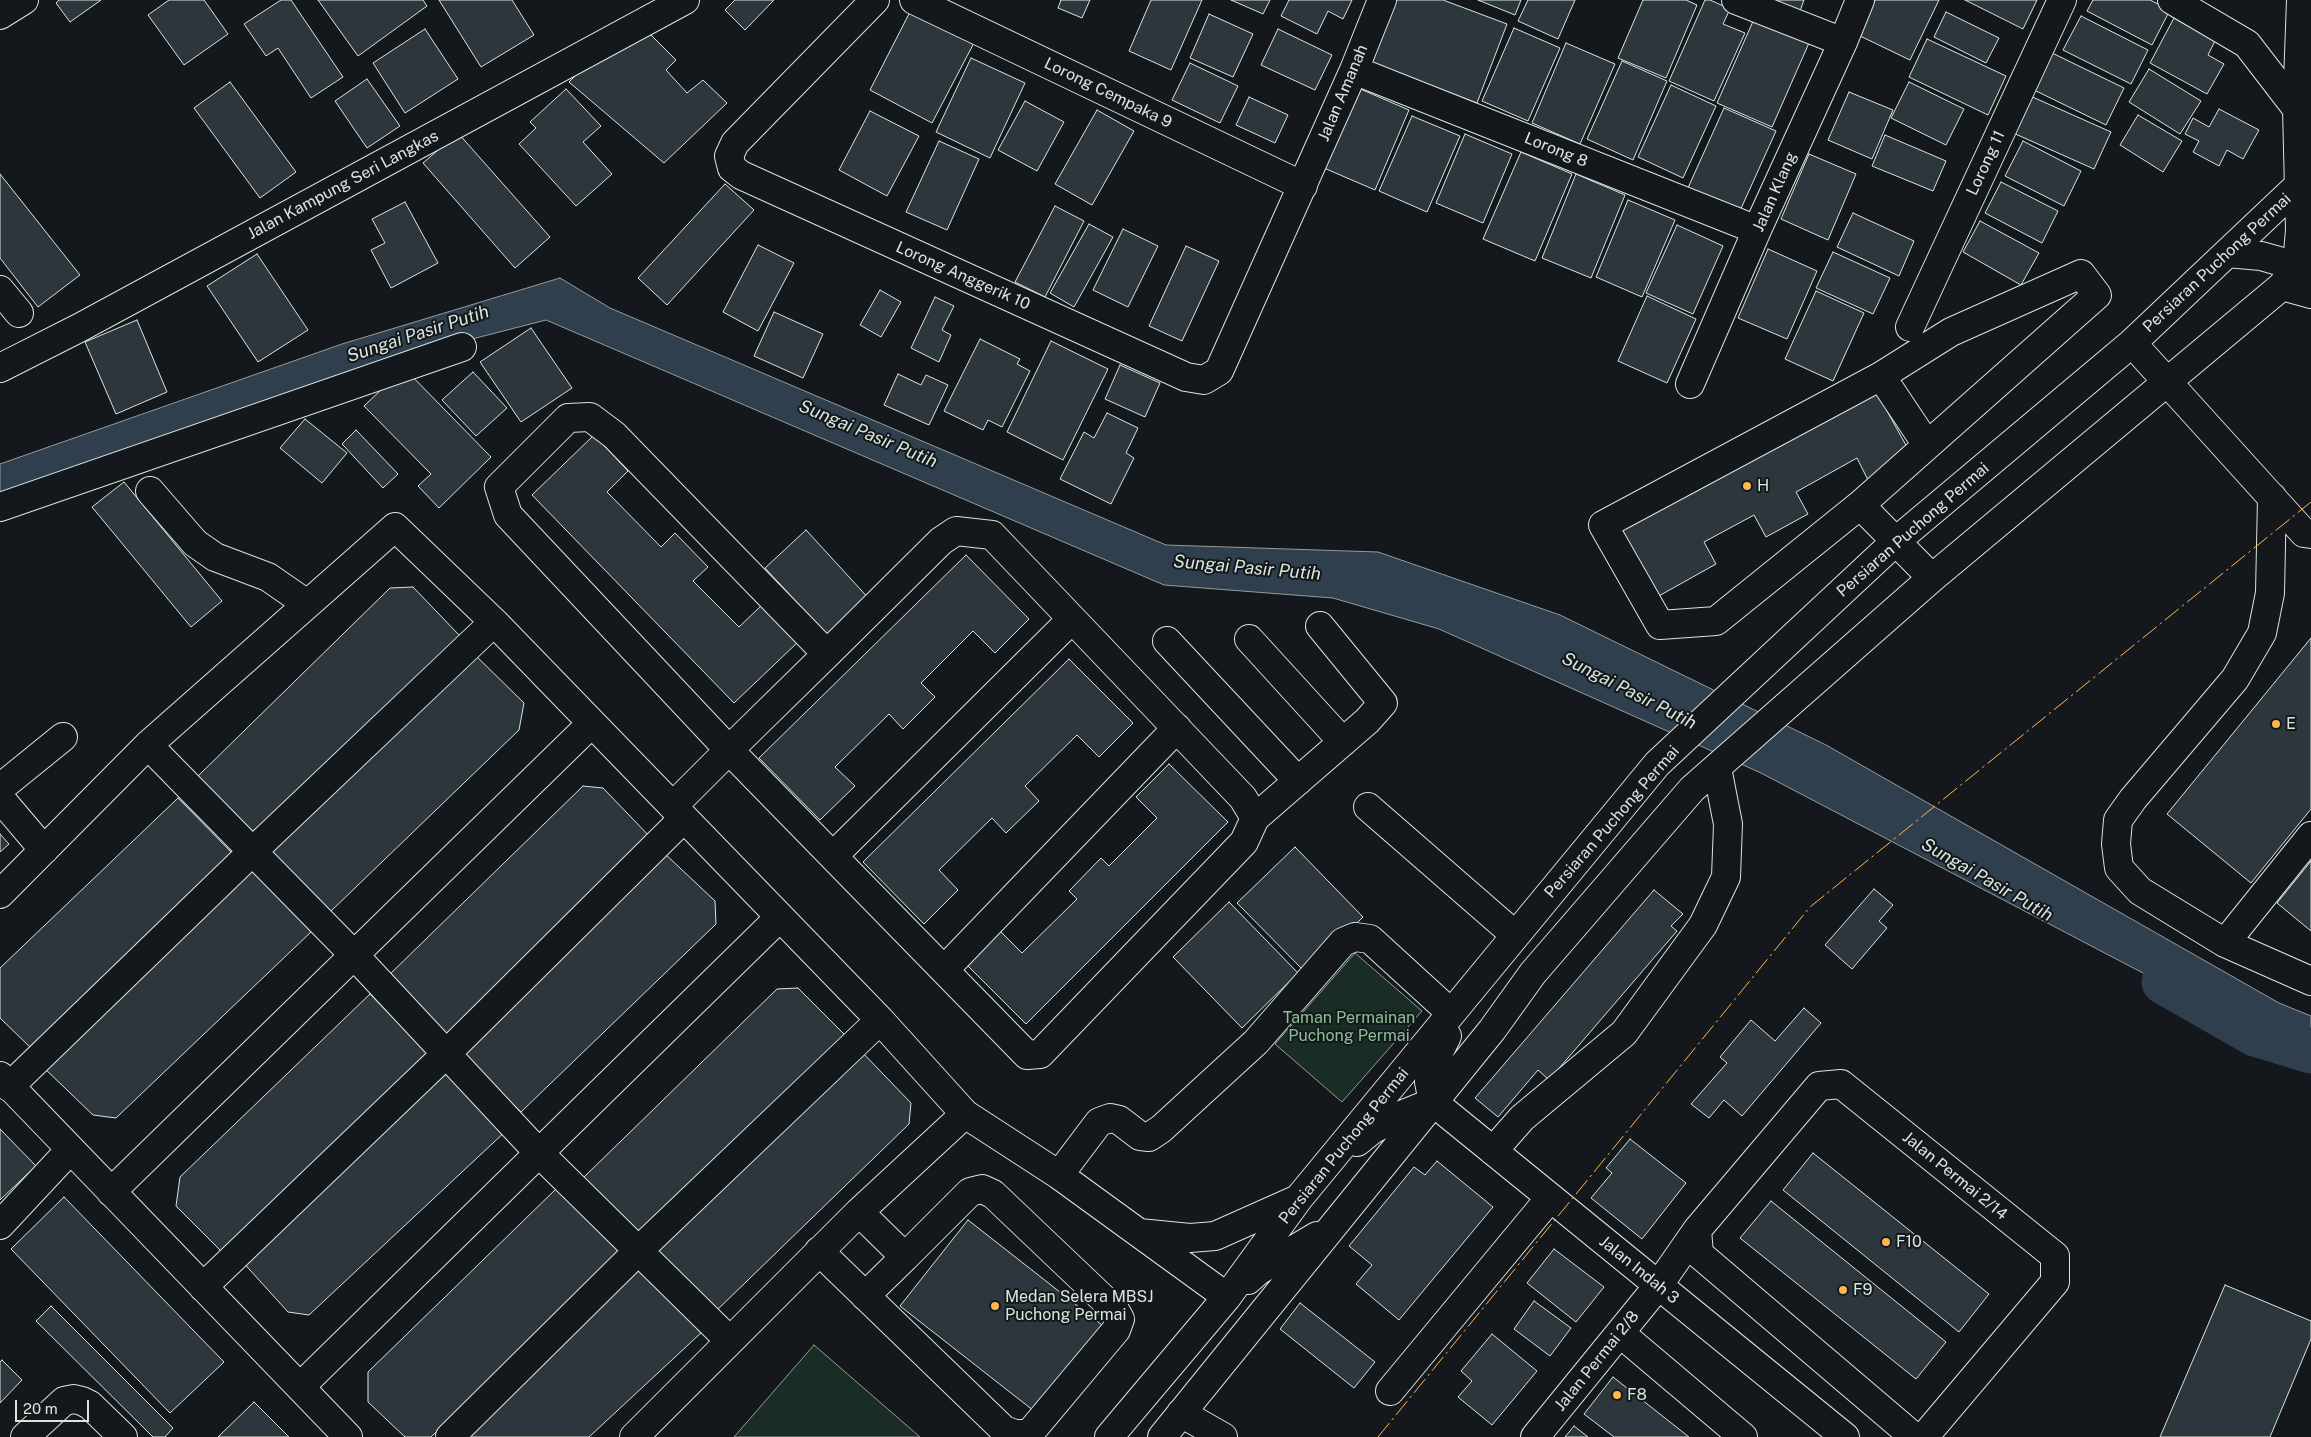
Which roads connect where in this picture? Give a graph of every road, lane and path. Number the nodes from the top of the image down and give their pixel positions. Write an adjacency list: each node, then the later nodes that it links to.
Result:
1 (24, 0): 11 (street)
2 (684, 0): 26 (street, Jalan Kampung Seri Langkas)
3 (875, 0): 15 (street, Lorong Anggerik 10)
4 (914, 0): 15 (street, Lorong Cempaka 9)
5 (1382, 0): 13 (street, Jalan Amanah)
6 (1736, 0): 12 (street)
7 (1860, 0): 12 (street, Jalan Klang)
8 (2062, 0): 23 (street, Lorong 11)
9 (2172, 0): 14 (street)
10 (2300, 0): 14 (street)
11 (0, 15)
12 (1843, 42): 17 (street, Jalan Klang)
13 (1354, 70): 15 (street, Jalan Amanah); 17 (street, Lorong 8)
14 (2297, 109): 16 (street)
15 (1303, 186)
16 (2298, 186): 18 (street, Persiaran Puchong Permai); 19 (street, Persiaran Puchong Permai)
17 (1757, 230): 29 (street, Jalan Klang)
18 (2227, 253): 19 (street); 24 (street, Persiaran Puchong Permai)
19 (2297, 273): 21 (street); 28 (street)
20 (0, 290): 22 (street)
21 (2311, 294)
22 (19, 313)
23 (1910, 327)
24 (2132, 343): 28 (street); 36 (street, Persiaran Puchong Permai)
25 (462, 347): 34 (street)
26 (0, 368)
27 (1881, 376): 30 (street); 30 (street); 33 (street)
28 (2168, 382): 32 (street); 37 (street)
29 (1690, 384)
30 (1927, 445): 33 (street)
31 (150, 491): 38 (street)
32 (2272, 497): 35 (street); 65 (street)
33 (1860, 505): 36 (street)
34 (0, 507)
35 (2308, 533)
36 (1895, 542): 37 (street); 64 (street, Persiaran Puchong Permai)
37 (1932, 578): 51 (street)
38 (307, 604): 40 (street); 49 (street)
39 (1072, 619): 44 (street); 46 (street); 61 (street)
40 (494, 622): 45 (street); 60 (street)
41 (1320, 626): 48 (street)
42 (1249, 639): 48 (street)
43 (1166, 641): 52 (street)
44 (827, 654): 50 (street); 50 (street)
45 (592, 723): 56 (street); 66 (street)
46 (1177, 728): 57 (street); 67 (street)
47 (63, 737): 53 (street)
48 (1343, 742): 52 (street)
49 (148, 745): 59 (street); 60 (street)
50 (729, 750): 56 (street); 61 (street)
51 (1720, 764): 74 (street); 78 (street)
52 (1298, 781): 57 (street)
53 (0, 788)
54 (0, 798): 59 (street)
55 (1368, 807): 64 (street)
56 (678, 812): 63 (street); 72 (street)
57 (1255, 818): 67 (street)
58 (2311, 836): 65 (street)
59 (44, 850): 62 (street)
60 (252, 852): 66 (street); 73 (street)
61 (833, 856): 67 (street)
62 (0, 894)
63 (780, 917): 71 (street); 77 (street)
64 (1515, 935): 69 (street, Persiaran Puchong Permai)
65 (2225, 943): 68 (street)
66 (354, 955): 72 (street); 81 (street)
67 (944, 970)
68 (2311, 981)
69 (1475, 984): 70 (street, Persiaran Puchong Permai); 74 (street)
70 (1451, 1013): 79 (street); 80 (street, Persiaran Puchong Permai)
71 (880, 1020): 75 (street); 89 (street)
72 (446, 1054): 77 (street); 93 (street)
73 (4, 1081): 76 (street)
74 (1433, 1102): 78 (street, Jalan Indah 3); 80 (street); 86 (street)
75 (965, 1114): 79 (street); 84 (street)
76 (70, 1150): 81 (street); 85 (street)
77 (538, 1152): 89 (street); 99 (street)
78 (1493, 1152): 83 (street, Jalan Indah 3)
79 (1059, 1175): 88 (street)
80 (1319, 1175): 82 (street, Persiaran Puchong Permai)
81 (111, 1192): 93 (street)
82 (1299, 1198): 88 (street); 95 (street, Persiaran Puchong Permai)
83 (1550, 1198): 92 (street, Jalan Indah 3); 100 (street)
84 (859, 1212): 90 (street); 91 (street)
85 (0, 1225)
86 (1331, 1228): 95 (street); 98 (street)
87 (1696, 1230): 92 (street, Jalan Permai 2/14); 113 (street); 114 (street, Jalan Permai 2/14)
88 (1138, 1233): 95 (street)
89 (638, 1251): 97 (street); 105 (street)
90 (819, 1251): 94 (street); 97 (street)
91 (905, 1257): 94 (street); 94 (street)
92 (1658, 1286): 96 (street, Jalan Permai 2/8); 112 (street, Jalan Indah 3)
93 (203, 1287): 99 (street)
94 (865, 1296)
95 (1227, 1297): 98 (street); 107 (street, Persiaran Puchong Permai)
96 (1620, 1333): 110 (street, Jalan Permai 2/8); 111 (street)
97 (730, 1341): 106 (street)
98 (1204, 1386): 101 (street)
99 (300, 1387): 104 (street)
100 (1390, 1391)
101 (1181, 1413): 108 (street); 109 (street)
102 (39, 1432): 103 (street)
103 (123, 1437)
104 (348, 1437)
105 (450, 1437)
106 (634, 1437)
107 (1109, 1437)
108 (1162, 1437)
109 (1223, 1437)
110 (1536, 1437)
111 (1743, 1437)
112 (1845, 1437)
113 (1914, 1437)
114 (1924, 1437)

